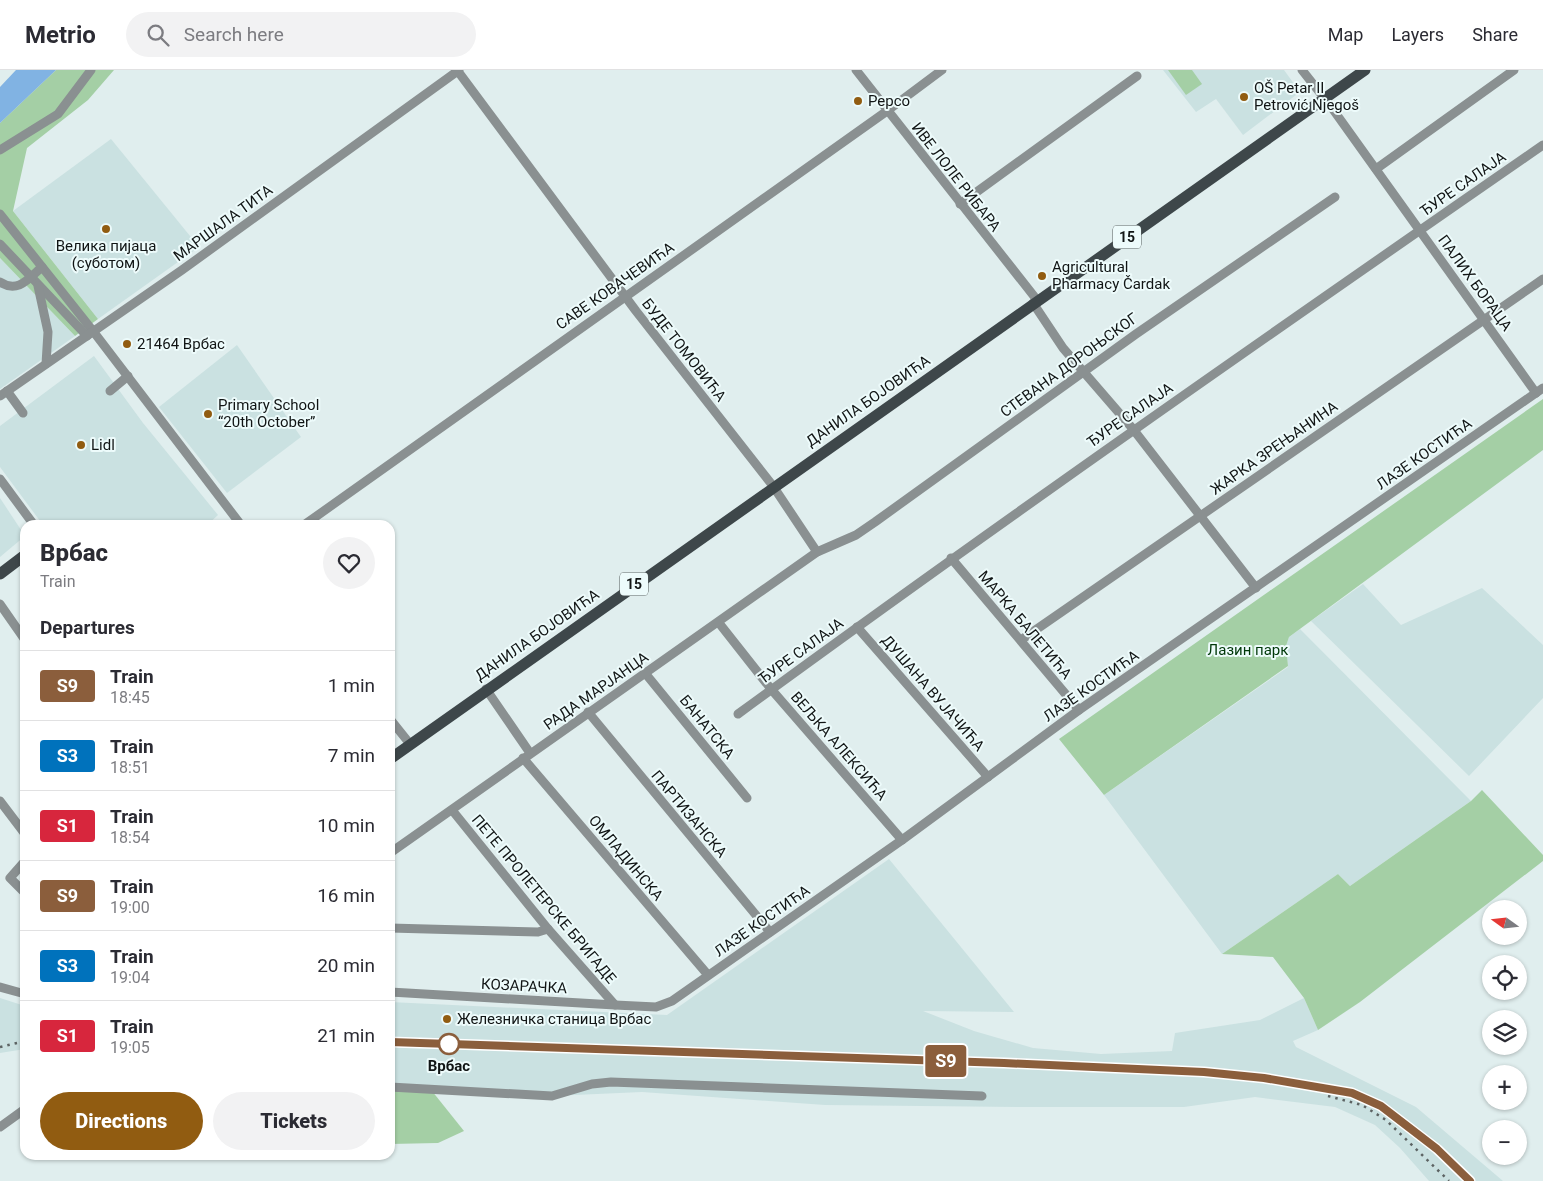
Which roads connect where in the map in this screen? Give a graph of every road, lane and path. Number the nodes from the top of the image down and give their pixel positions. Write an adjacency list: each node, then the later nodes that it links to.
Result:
1 (91, 70): 12 (street)
2 (458, 70): 24 (street, БУДЕ ТОМОВИЋА); 27 (street, МАРШАЛА ТИТА)
3 (856, 70): 10 (street, ИВЕ ЛОЛЕ РИБАРА)
4 (942, 70): 10 (street, САВЕ КОВАЧЕВИЋА)
5 (1302, 70): 9 (street, ПАЛИХ БОРАЦА)
6 (1365, 70): 9 (main road, ДАНИЛА БОЈОВИЋА / 15)
7 (1514, 70): 13 (street)
8 (1137, 76): 15 (street)
9 (1325, 98): 13 (street, ПАЛИХ БОРАЦА); 25 (main road, ДАНИЛА БОЈОВИЋА / 15)
10 (887, 112): 15 (street, ИВЕ ЛОЛЕ РИБАРА); 24 (street, САВЕ КОВАЧЕВИЋА)
11 (1543, 145): 17 (street, ЂУРЕ САЛАЈА)
12 (0, 150)
13 (1376, 169): 17 (street, ПАЛИХ БОРАЦА)
14 (1335, 196): 29 (street, СТЕВАНА ДОРОЊСКОГ)
15 (960, 204): 25 (street, ИВЕ ЛОЛЕ РИБАРА)
16 (0, 214): 19 (street)
17 (1420, 230): 26 (street, ПАЛИХ БОРАЦА); 35 (street, ЂУРЕ САЛАЈА)
18 (0, 244): 20 (street)
19 (42, 267): 20 (street); 27 (street)
20 (31, 277): 22 (street); 23 (street)
21 (1543, 279): 26 (street, ЖАРКА ЗРЕЊАНИНА)
22 (0, 282)
23 (38, 284): 27 (street); 28 (street)
24 (624, 296): 37 (street, БУДЕ ТОМОВИЋА); 41 (street, САВЕ КОВАЧЕВИЋА)
25 (1035, 302): 29 (street, ИВЕ ЛОЛЕ РИБАРА); 37 (main road, ДАНИЛА БОЈОВИЋА / 15)
26 (1484, 319): 32 (street, ПАЛИХ БОРАЦА); 38 (street, ЖАРКА ЗРЕЊАНИНА)
27 (90, 333): 28 (street, МАРШАЛА ТИТА); 30 (street)
28 (46, 364): 33 (street, МАРШАЛА ТИТА)
29 (1083, 373): 35 (street, ИВЕ ЛОЛЕ РИБАРА); 42 (street, СТЕВАНА ДОРОЊСКОГ)
30 (128, 376): 31 (street); 40 (street)
31 (110, 390)
32 (1540, 390): 46 (street, ЛАЗЕ КОСТИЋА)
33 (3, 393): 34 (street)
34 (23, 413)
35 (1133, 429): 38 (street, ИВЕ ЛОЛЕ РИБАРА); 43 (street, ЂУРЕ САЛАЈА)
36 (0, 479): 39 (street)
37 (773, 486): 42 (street, БУДЕ ТОМОВИЋА); 53 (main road, ДАНИЛА БОЈОВИЋА / 15)
38 (1201, 516): 46 (street, ИВЕ ЛОЛЕ РИБАРА); 51 (street, ЖАРКА ЗРЕЊАНИНА)
39 (30, 520)
40 (237, 520)
41 (311, 520)
42 (817, 552): 48 (street, РАДА МАРЈАНЦА)
43 (951, 558): 49 (street, ЂУРЕ САЛАЈА); 51 (street, МАРКА БАЛЕТИЋА)
44 (20, 559): 45 (main road)
45 (0, 574)
46 (1256, 588): 55 (street, ЛАЗЕ КОСТИЋА)
47 (0, 604): 50 (street)
48 (719, 623): 52 (street, РАДА МАРЈАНЦА); 54 (street, ВЕЉКА АЛЕКСИЋА)
49 (857, 628): 54 (street, ЂУРЕ САЛАЈА); 62 (street, ДУШАНА ВУЈАЧИЋА)
50 (20, 633)
51 (1021, 640): 55 (street, МАРКА БАЛЕТИЋА)
52 (645, 673): 56 (street, РАДА МАРЈАНЦА); 63 (street, БАНАТСКА)
53 (486, 689): 59 (main road, ДАНИЛА БОЈОВИЋА / 15); 61 (street, ОМЛАДИНСКА)
54 (772, 689): 57 (street, ЂУРЕ САЛАЈА); 67 (street, ВЕЉКА АЛЕКСИЋА)
55 (1079, 710): 62 (street, ЛАЗЕ КОСТИЋА)
56 (588, 712): 61 (street, РАДА МАРЈАНЦА); 73 (street, ПАРТИЗАНСКА)
57 (738, 714)
58 (395, 724): 59 (street)
59 (410, 744): 60 (main road, ДАНИЛА БОЈОВИЋА / 15)
60 (395, 755)
61 (527, 755): 65 (street, РАДА МАРЈАНЦА); 74 (street, ОМЛАДИНСКА)
62 (988, 778): 67 (street, ЛАЗЕ КОСТИЋА)
63 (747, 798)
64 (0, 801): 66 (street)
65 (452, 810): 68 (street, РАДА МАРЈАНЦА); 72 (street, ПЕТЕ ПРОЛЕТЕРСКЕ БРИГАДЕ)
66 (20, 827)
67 (902, 840): 73 (street, ЛАЗЕ КОСТИЋА)
68 (395, 850)
69 (20, 867): 70 (street)
70 (20, 888)
71 (395, 928): 72 (street)
72 (548, 929): 78 (street, ПЕТЕ ПРОЛЕТЕРСКЕ БРИГАДЕ)
73 (770, 932): 74 (street, ЛАЗЕ КОСТИЋА)
74 (708, 975): 79 (street, ЛАЗЕ КОСТИЋА)
75 (0, 987): 77 (street)
76 (395, 992): 78 (street, КОЗАРАЧКА)
77 (20, 993)
78 (615, 1005): 79 (street, КОЗАРАЧКА)
79 (656, 1006)
80 (395, 1087): 81 (street)
81 (982, 1096)
82 (20, 1113): 83 (street)
83 (0, 1128)

